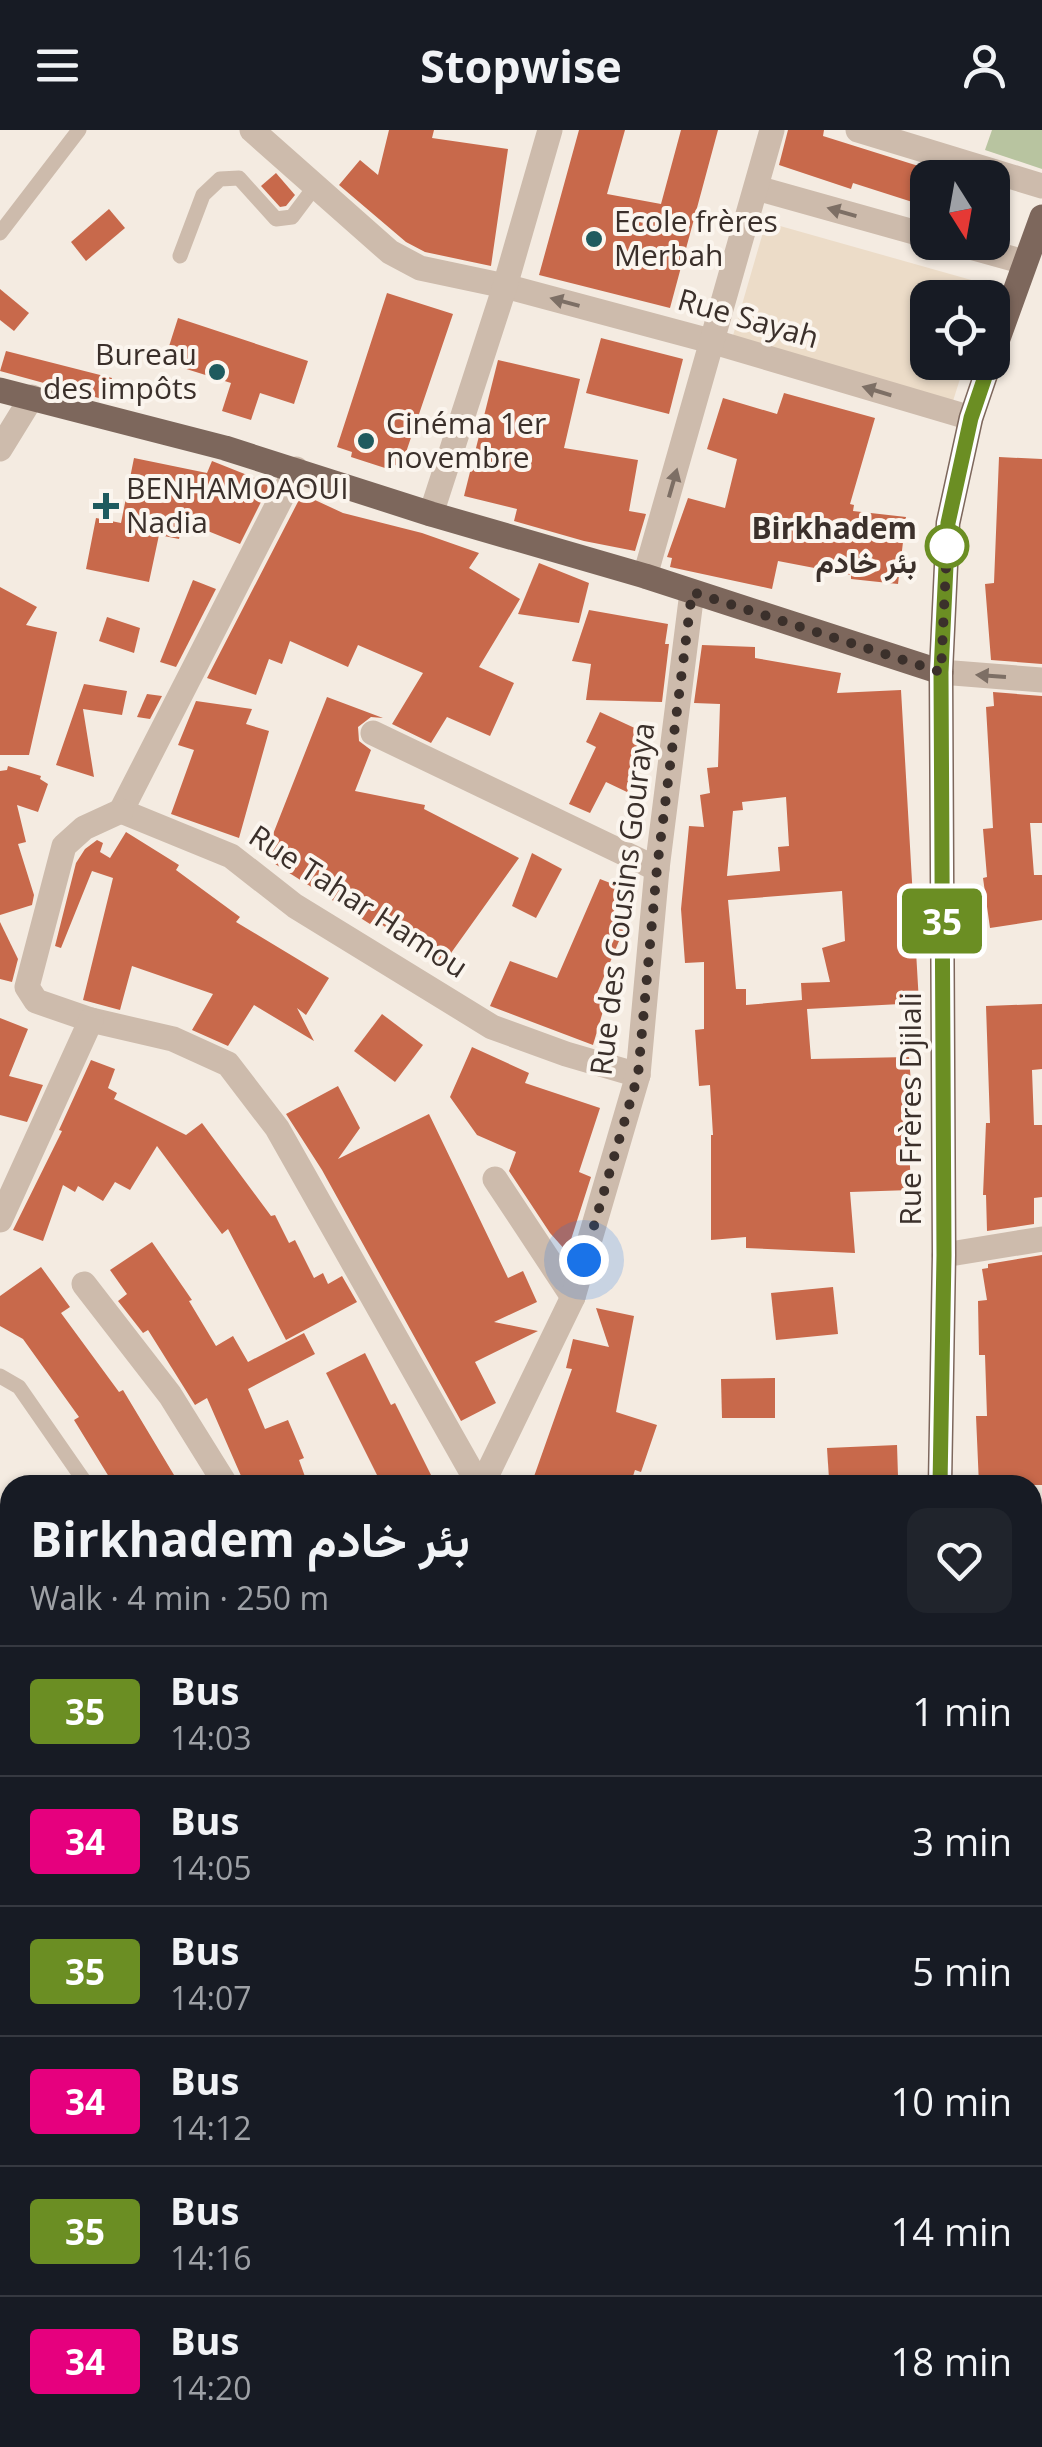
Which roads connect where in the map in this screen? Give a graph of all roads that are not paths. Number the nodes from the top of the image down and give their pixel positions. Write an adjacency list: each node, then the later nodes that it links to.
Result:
1 (79, 130): 11 (lane)
2 (252, 130): 6 (street, Rue Sayah)
3 (550, 130): 15 (street)
4 (772, 130): 8 (street)
5 (858, 130): 7 (street)
6 (316, 185): 12 (lane); 15 (street, Rue Sayah)
7 (1042, 186)
8 (757, 188): 10 (street, one-way to 8); 17 (street)
9 (1042, 217): 14 (main road)
10 (910, 231)
11 (0, 233)
12 (180, 256)
13 (1010, 258): 14 (street)
14 (1024, 262): 16 (main road)
15 (506, 286): 17 (street, Rue Sayah, one-way to 15); 24 (street)
16 (1010, 302)
17 (714, 342): 21 (street, Rue Sayah, one-way to 17); 25 (street, one-way to 17)
18 (984, 380): 21 (main road, Rue Frères Djilali)
19 (0, 390): 20 (main road)
20 (32, 397): 22 (street); 23 (main road)
21 (971, 418): 27 (main road, Rue Frères Djilali)
22 (0, 448)
23 (296, 469): 24 (main road); 30 (street)
24 (432, 514): 25 (main road)
25 (645, 576): 26 (main road)
26 (692, 592): 27 (main road); 31 (street, Rue des Cousins Gouraya)
27 (941, 672): 28 (street, one-way to 27); 37 (main road, Rue Frères Djilali)
28 (1042, 680)
29 (373, 733): 31 (street)
30 (122, 811): 32 (street); 33 (street, Rue Tahar Hamou)
31 (657, 868): 33 (street, Rue des Cousins Gouraya)
32 (91, 1020): 35 (street); 43 (street)
33 (638, 1075): 39 (street, Rue des Cousins Gouraya)
34 (495, 1178): 39 (street)
35 (0, 1220)
36 (1042, 1239): 37 (street)
37 (944, 1255): 45 (main road, Rue Frères Djilali)
38 (84, 1284): 42 (street)
39 (573, 1297): 44 (street, Rue des Cousins Gouraya)
40 (0, 1376): 41 (lane)
41 (81, 1475)
42 (220, 1475)
43 (474, 1475)
44 (485, 1475)
45 (940, 1475)

